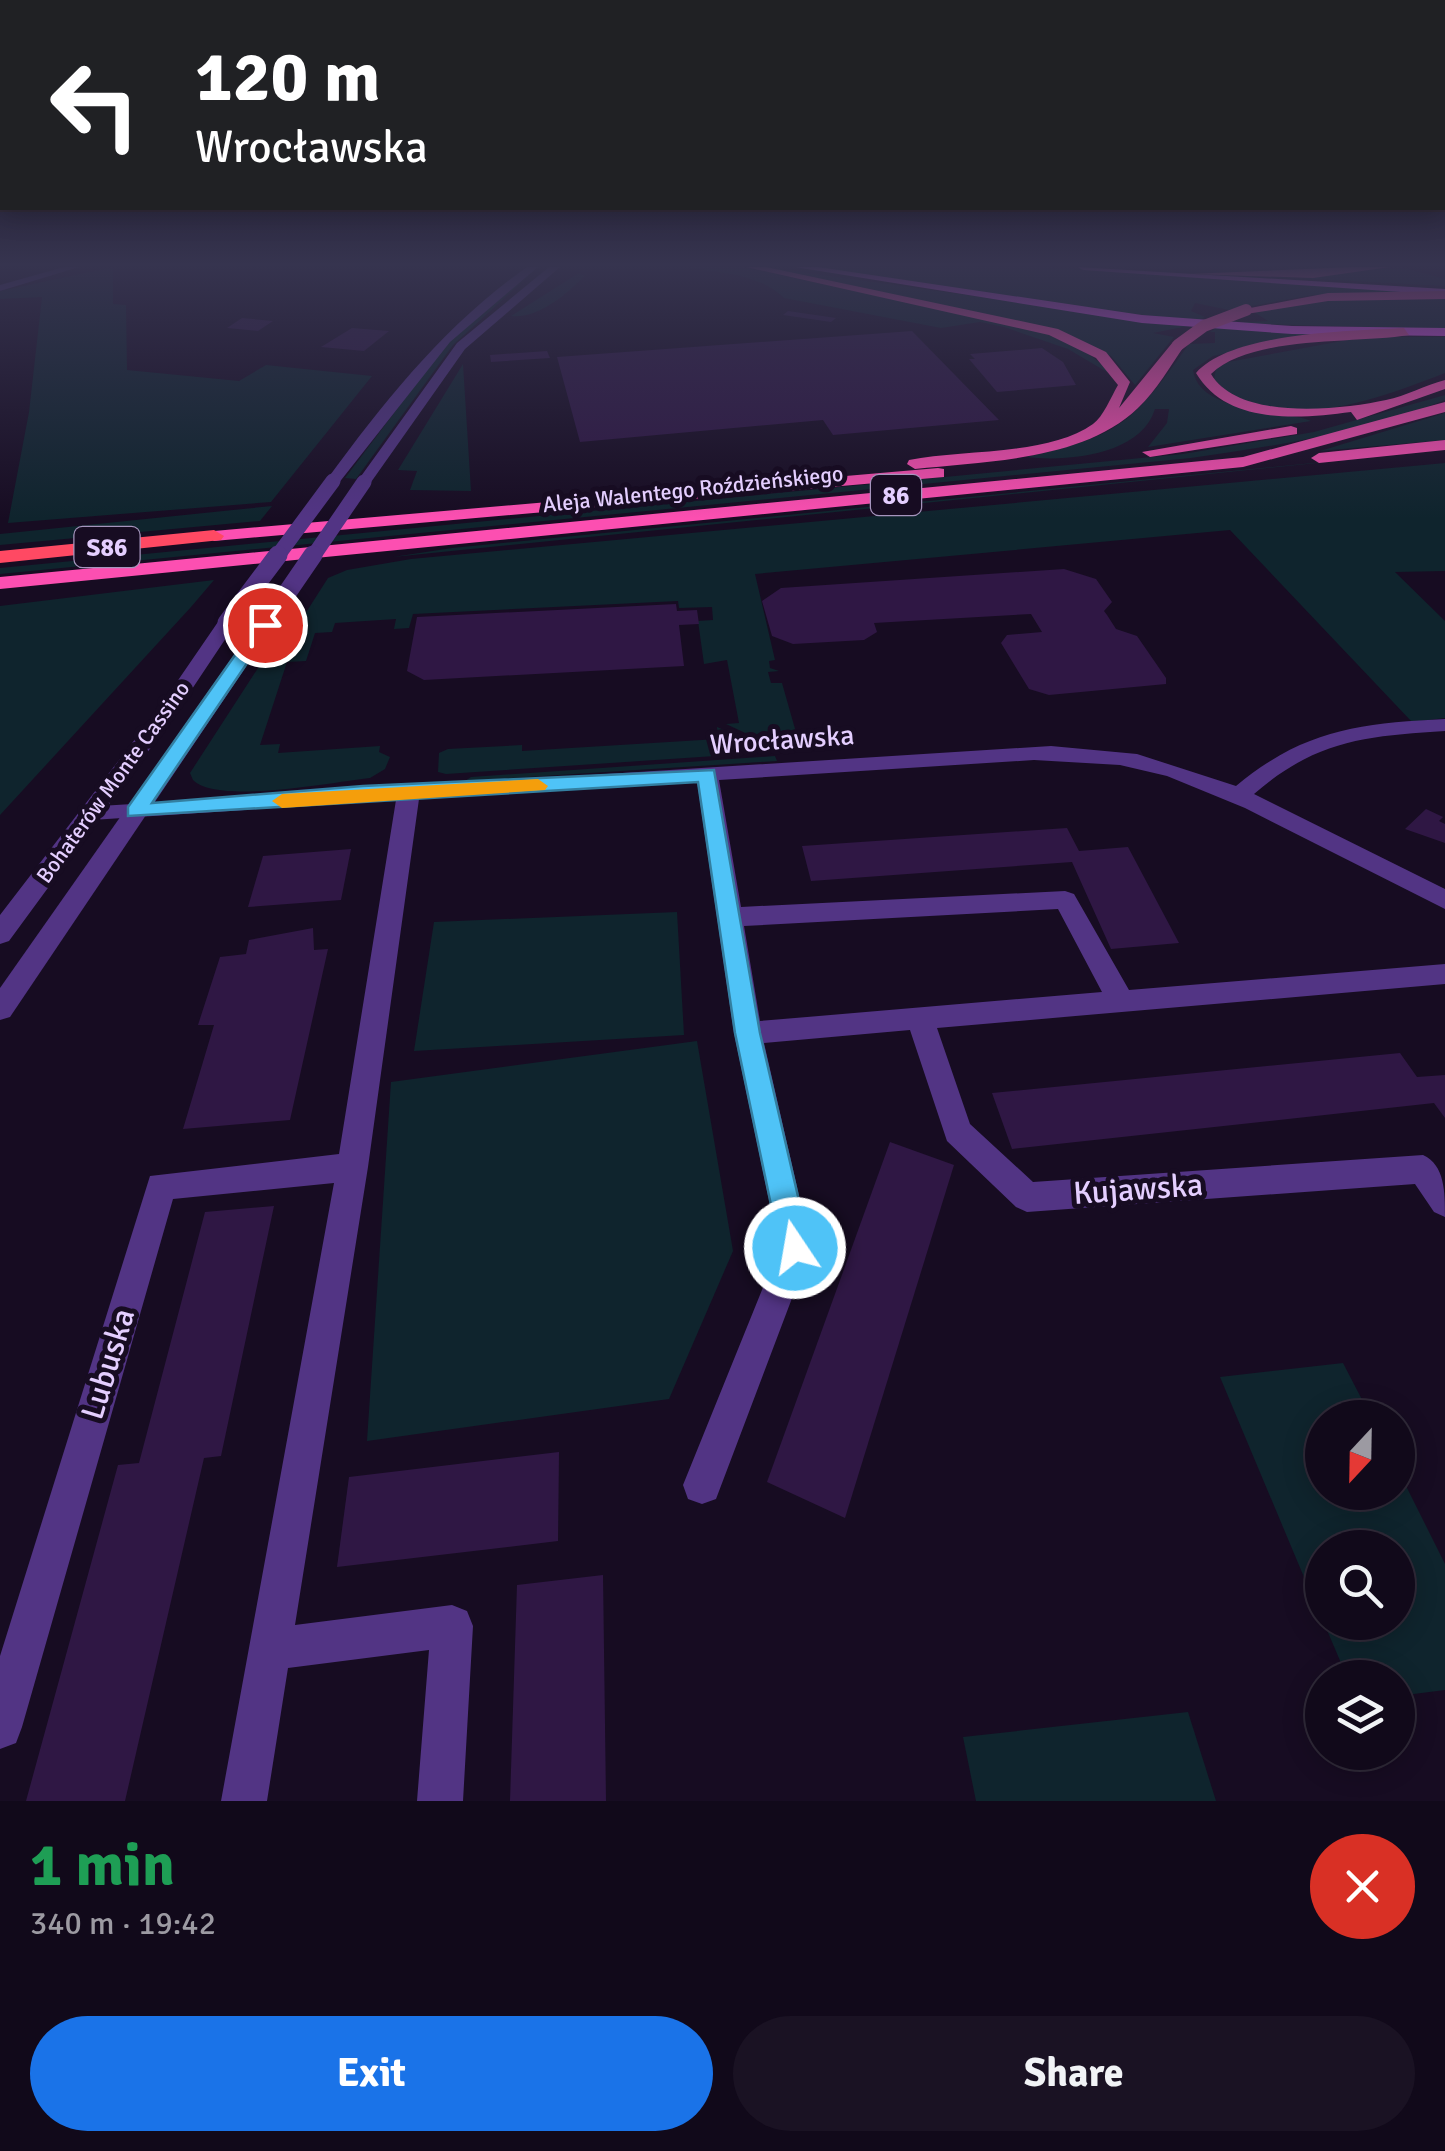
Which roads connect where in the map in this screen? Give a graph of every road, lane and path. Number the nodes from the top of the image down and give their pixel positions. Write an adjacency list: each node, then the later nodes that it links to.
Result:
1 (432, 351): 20 (street, Bohaterów Monte Cassino, bridge)
2 (456, 351): 21 (street, Bohaterów Monte Cassino, bridge)
3 (1093, 351): 9 (highway)
4 (1174, 351): 9 (highway, bridge)
5 (1259, 351): 7 (highway)
6 (1445, 384): 7 (highway, 86)
7 (1410, 397): 12 (highway, Aleja Walentego Roździeńskiego / 86)
8 (1445, 406): 11 (highway, Aleja Walentego Roździeńskiego / 86)
9 (1104, 422): 12 (highway)
10 (1445, 445): 11 (highway)
11 (1243, 462): 15 (highway, Aleja Walentego Roździeńskiego / 86)
12 (800, 482): 13 (highway, Aleja Walentego Roździeńskiego / 86)
13 (214, 536): 14 (highway, Aleja Walentego Roździeńskiego / S86)
14 (0, 557)
15 (0, 584)
16 (1445, 725): 19 (street)
17 (707, 775): 18 (street, Wrocławska); 19 (street, Wrocławska); 23 (street)
18 (408, 792): 21 (street, Wrocławska); 30 (street)
19 (1237, 797): 22 (street, Wrocławska)
20 (92, 812): 21 (street, Wrocławska); 24 (street, Bohaterów Monte Cassino)
21 (136, 812): 27 (street, Bohaterów Monte Cassino)
22 (1445, 900)
23 (730, 917): 26 (street); 29 (street)
24 (0, 934)
25 (1445, 974): 26 (street)
26 (1122, 1003): 28 (street)
27 (0, 1009)
28 (920, 1019): 29 (street); 31 (street, Kujawska)
29 (748, 1033): 32 (street)
30 (352, 1167): 33 (street); 34 (street, Lubuska)
31 (1445, 1202)
32 (702, 1485)
33 (270, 1649): 35 (street); 36 (street)
34 (0, 1727)
35 (244, 1801)
36 (440, 1801)

